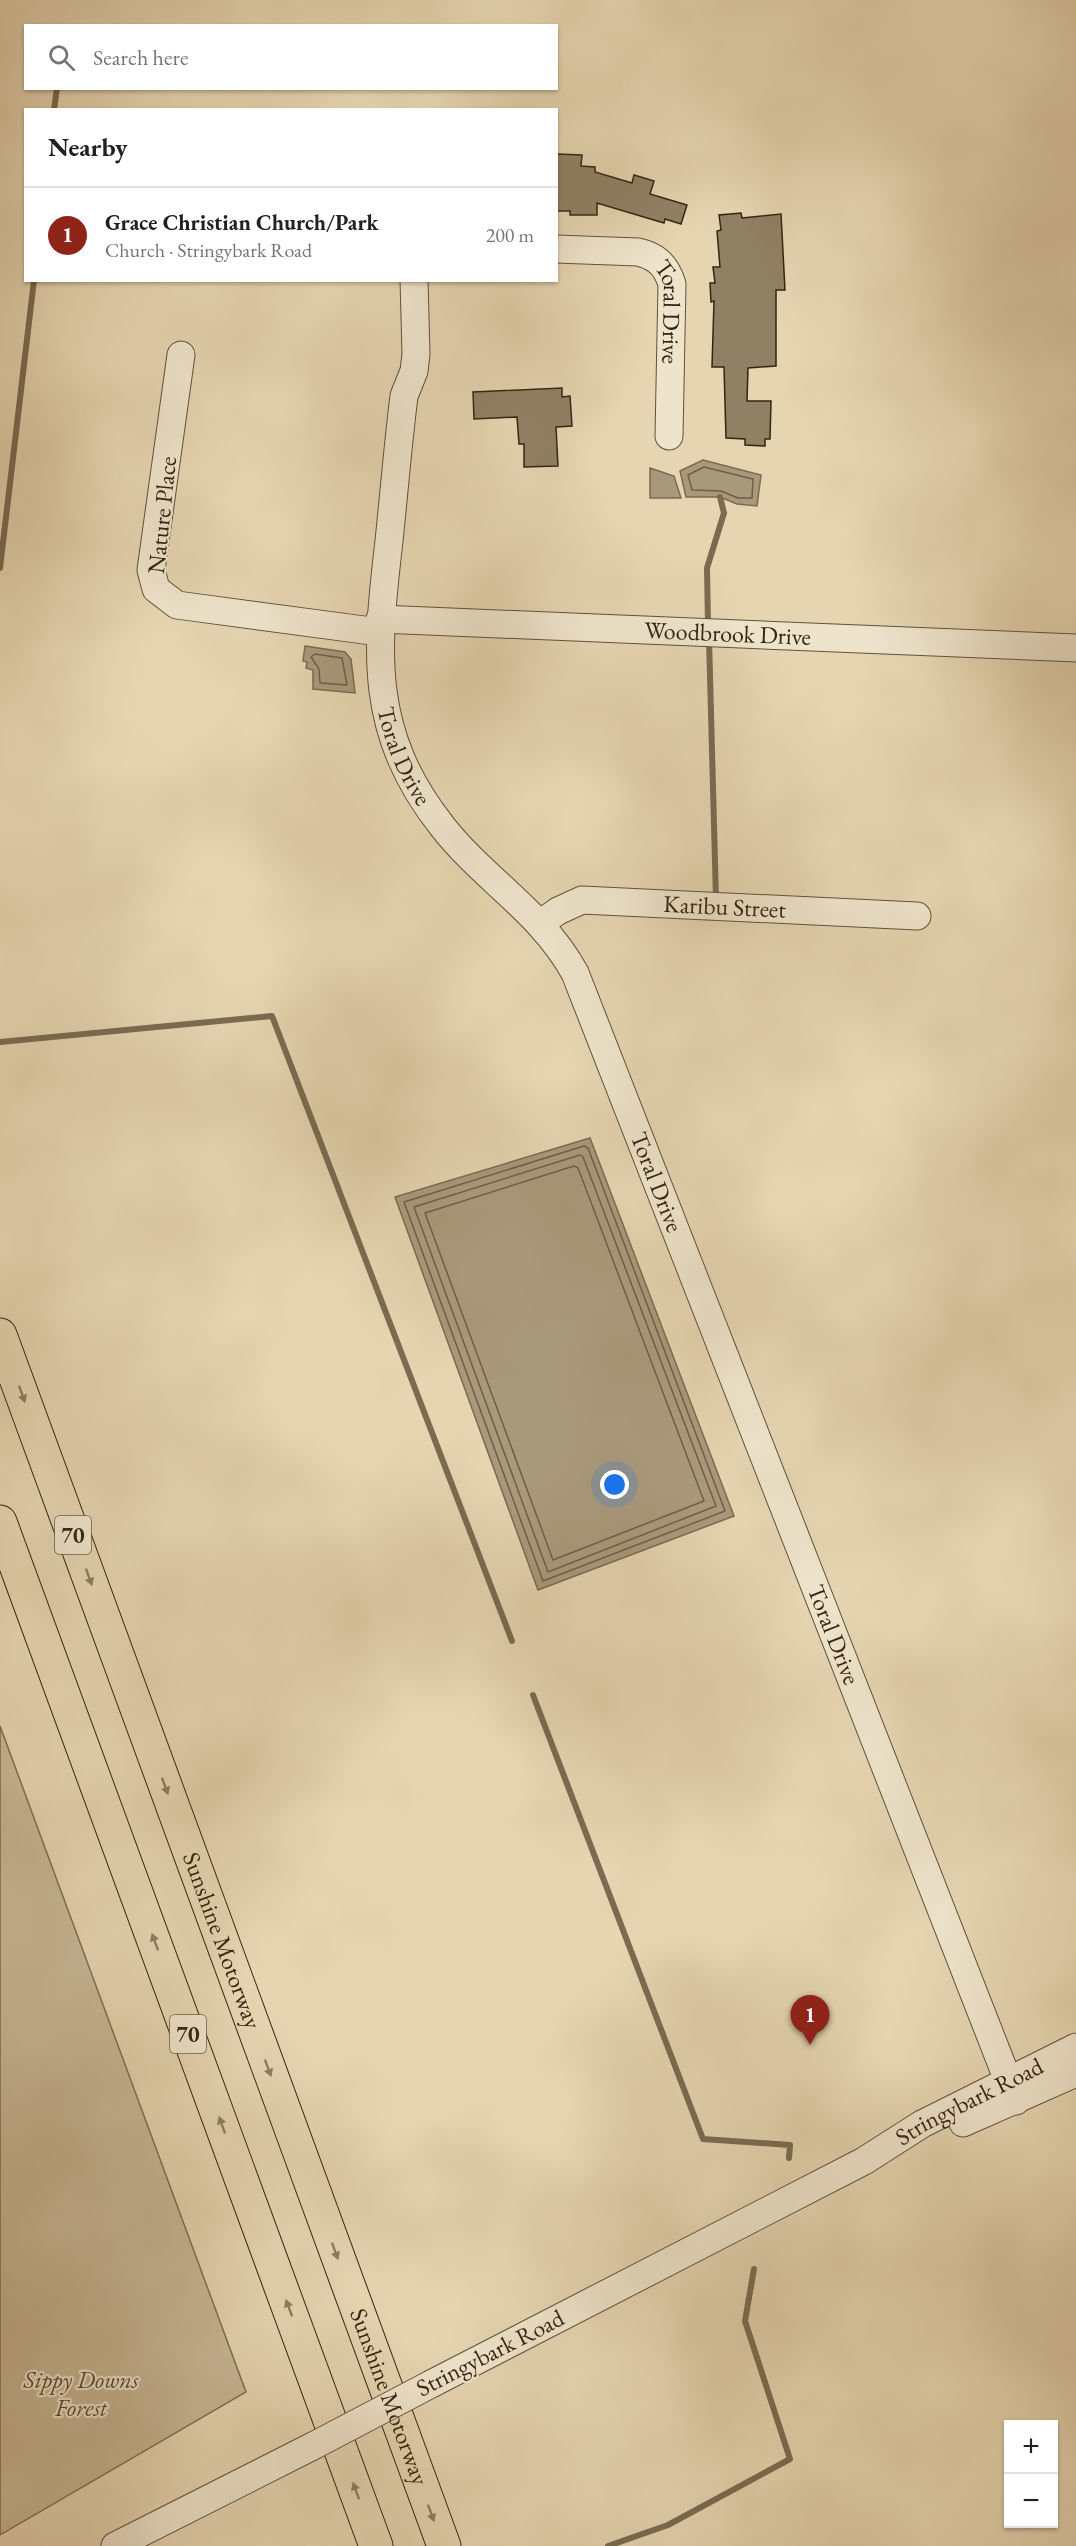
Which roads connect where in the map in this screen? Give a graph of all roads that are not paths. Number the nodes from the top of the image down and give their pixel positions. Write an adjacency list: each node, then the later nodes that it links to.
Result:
1 (558, 249): 4 (street, Toral Drive)
2 (414, 282): 5 (street, Toral Drive)
3 (181, 355): 5 (street, Nature Place)
4 (669, 436)
5 (380, 626): 6 (street, Woodbrook Drive); 8 (street, Toral Drive)
6 (1076, 648)
7 (917, 916): 8 (street, Karibu Street)
8 (541, 923): 13 (street, Toral Drive)
9 (0, 1336): 16 (highway, Sunshine Motorway / 70, one-way to 16)
10 (0, 1522): 15 (highway, 70, one-way to 10)
11 (1076, 2047): 13 (street, Stringybark Road)
12 (1076, 2073): 13 (street, Stringybark Road)
13 (1012, 2091): 14 (street, Stringybark Road, bridge)
14 (115, 2546)
15 (376, 2546)
16 (444, 2546)

